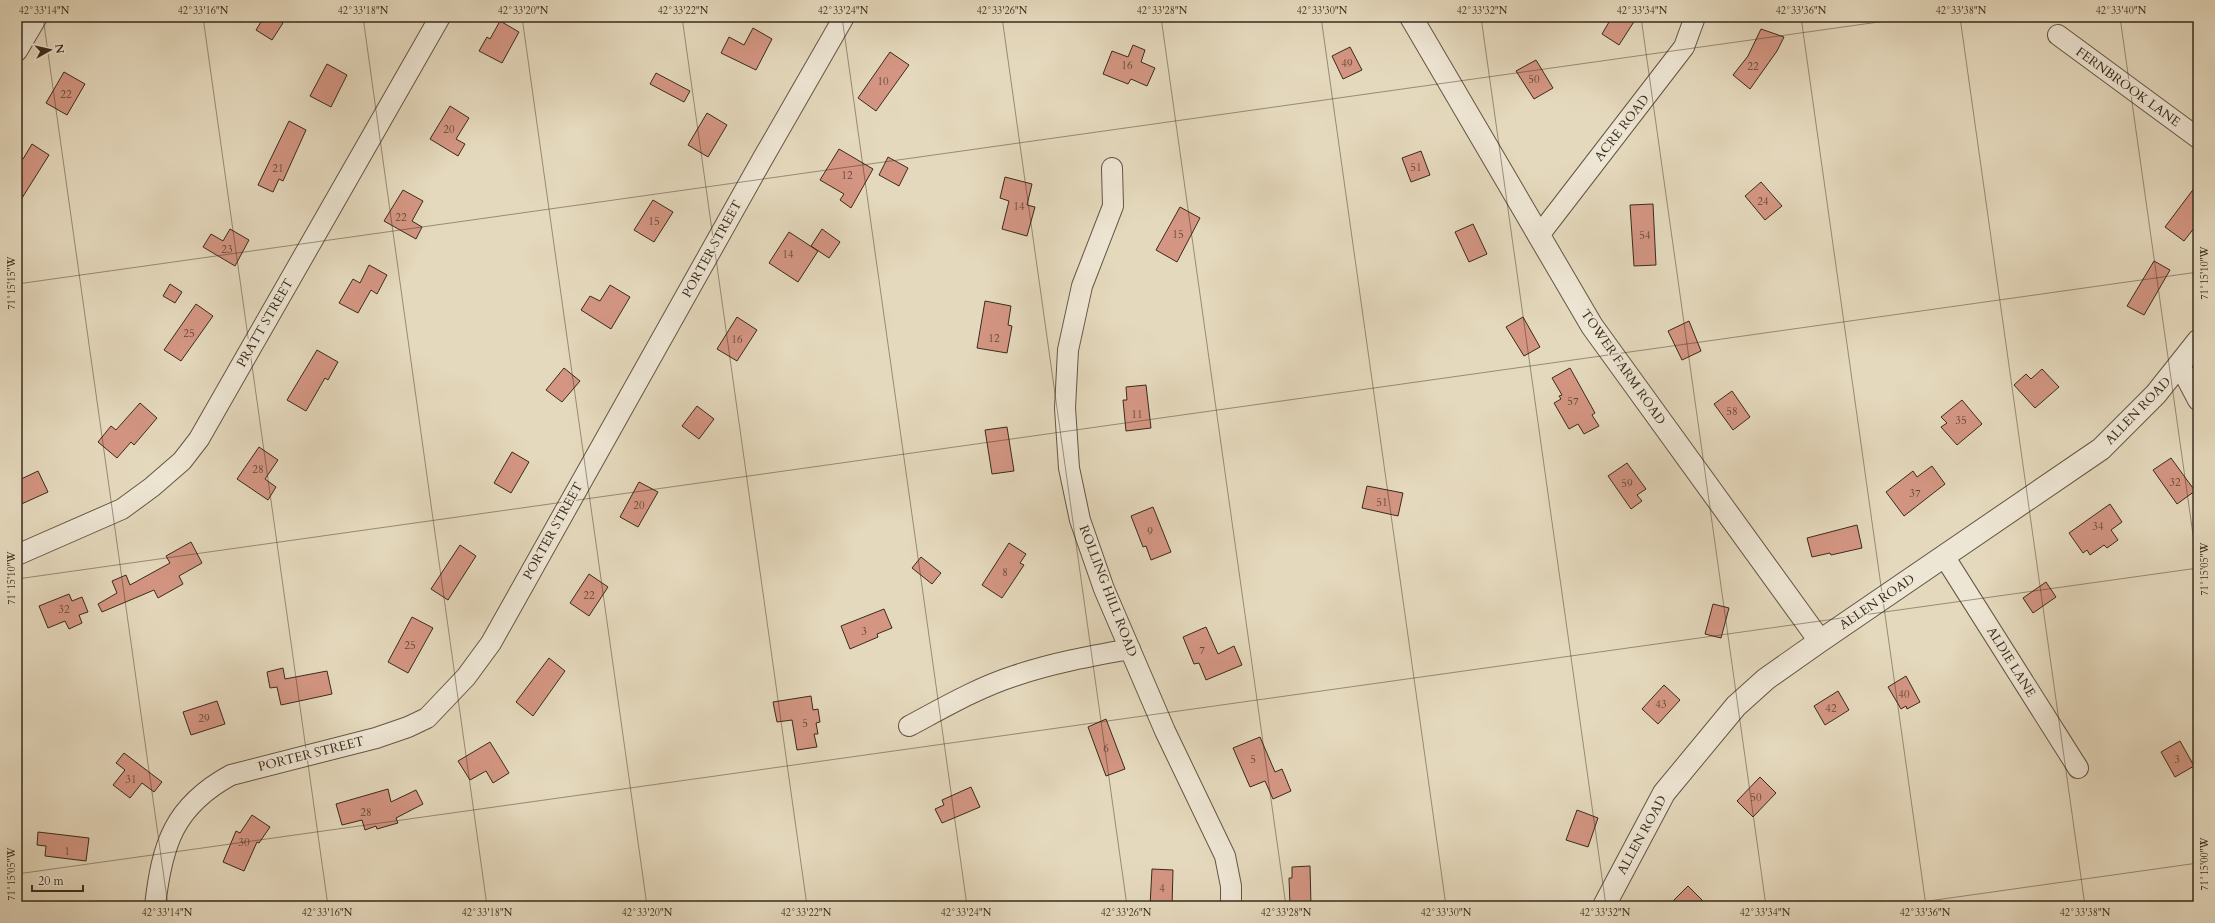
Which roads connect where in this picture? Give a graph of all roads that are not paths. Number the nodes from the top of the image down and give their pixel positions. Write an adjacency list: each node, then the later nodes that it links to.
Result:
1 (37, 17): 7 (street)
2 (440, 17): 14 (street, PRATT STREET)
3 (844, 17): 20 (street, PORTER STREET)
4 (1412, 17): 10 (street, TOWER FARM ROAD)
5 (1695, 17): 10 (street, ACRE ROAD)
6 (2058, 35): 8 (street, FERNBROOK LANE)
7 (17, 51)
8 (2198, 138)
9 (1112, 168): 17 (street, ROLLING HILL ROAD)
10 (1540, 234): 16 (street, TOWER FARM ROAD)
11 (2198, 341): 12 (street, ALLEN ROAD)
12 (2180, 366): 13 (street); 15 (street, ALLEN ROAD)
13 (2198, 400)
14 (17, 555)
15 (1944, 556): 16 (street, ALLEN ROAD); 19 (street, ALDIE LANE)
16 (1820, 641): 22 (street, ALLEN ROAD)
17 (1130, 649): 18 (street); 21 (street, ROLLING HILL ROAD)
18 (909, 726)
19 (2078, 768)
20 (155, 906)
21 (1232, 906)
22 (1604, 906)

